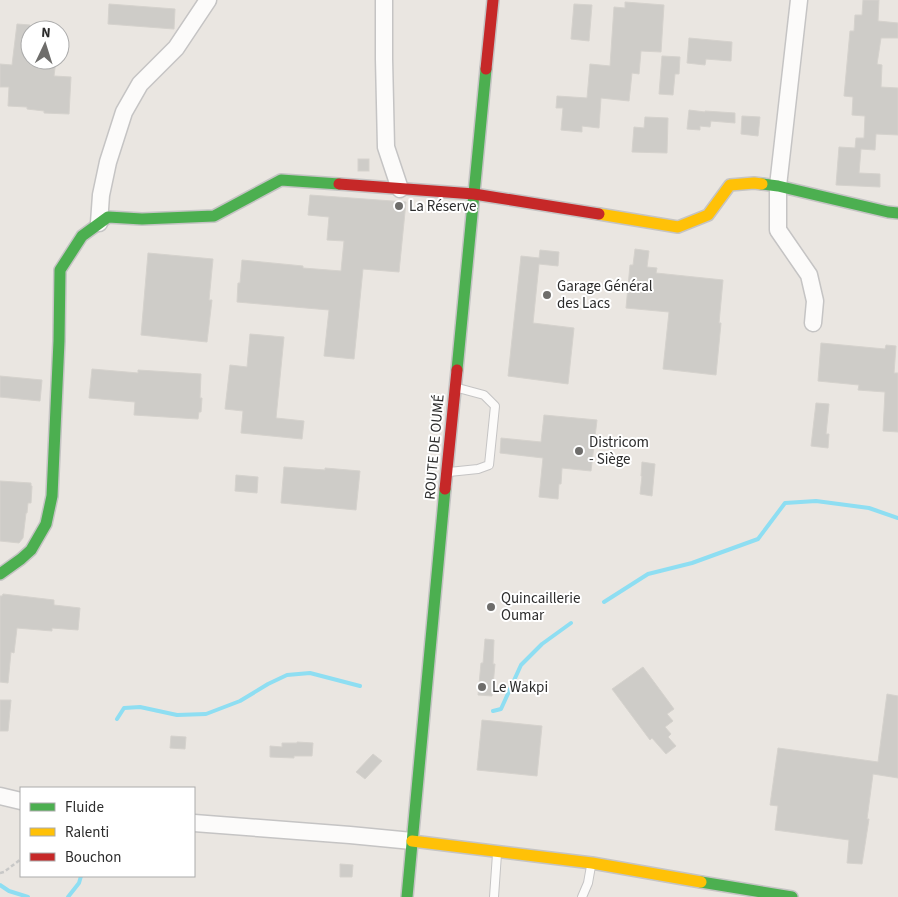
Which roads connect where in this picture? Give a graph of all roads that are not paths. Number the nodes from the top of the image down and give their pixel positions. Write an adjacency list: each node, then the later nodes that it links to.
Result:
1 (208, 0): 9 (street)
2 (384, 0): 6 (street)
3 (493, 0): 7 (street, ROUTE DE OUMÉ)
4 (799, 0): 5 (street)
5 (778, 186): 7 (street); 8 (street); 10 (street)
6 (400, 189): 7 (street); 9 (street)
7 (474, 194): 11 (street, ROUTE DE OUMÉ)
8 (898, 213)
9 (99, 223): 14 (street)
10 (813, 323)
11 (455, 386): 12 (street, ROUTE DE OUMÉ); 12 (lane)
12 (447, 472): 19 (street, ROUTE DE OUMÉ)
13 (0, 558): 14 (street)
14 (21, 559): 15 (street)
15 (0, 574)
16 (0, 796): 17 (street)
17 (20, 801)
18 (195, 824): 19 (street)
19 (412, 841): 20 (street); 22 (street, ROUTE DE OUMÉ)
20 (497, 852): 21 (street); 23 (lane)
21 (592, 863): 24 (lane); 25 (street)
22 (407, 897)
23 (494, 897)
24 (582, 897)
25 (792, 897)

